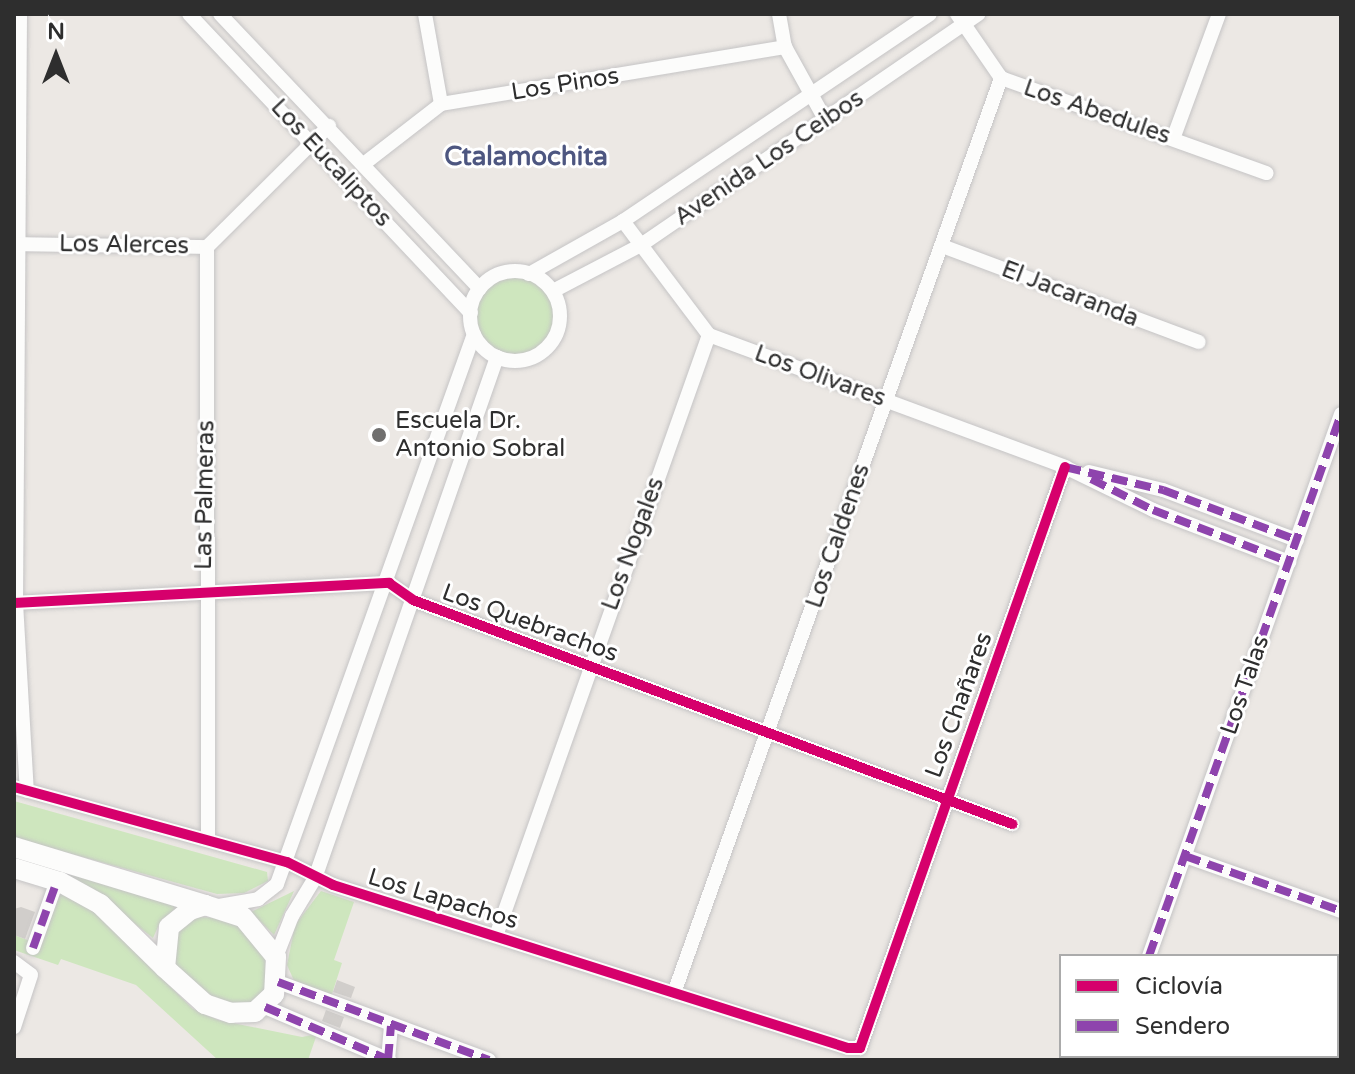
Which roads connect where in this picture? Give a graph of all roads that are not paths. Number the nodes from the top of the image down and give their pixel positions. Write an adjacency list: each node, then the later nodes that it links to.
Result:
1 (20, 14): 21 (street)
2 (189, 14): 17 (street, Los Eucaliptos)
3 (220, 14): 15 (street, Los Eucaliptos)
4 (425, 14): 13 (street)
5 (779, 14): 10 (street)
6 (930, 14): 12 (street, Avenida Los Ceibos)
7 (978, 14): 9 (street, Avenida Los Ceibos)
8 (1219, 14): 16 (street)
9 (960, 19): 11 (street, Los Abedules); 14 (street, Avenida Los Ceibos)
10 (785, 47): 12 (street); 13 (street, Los Pinos)
11 (1001, 78): 16 (street, Los Abedules); 23 (street, Los Caldenes)
12 (809, 95): 14 (street); 20 (street, Avenida Los Ceibos)
13 (441, 104): 18 (street, Los Pinos)
14 (826, 121): 22 (street, Avenida Los Ceibos)
15 (329, 126): 17 (street, Los Alerces); 18 (street, Los Eucaliptos)
16 (1173, 139): 19 (street, Los Abedules)
17 (313, 142): 24 (street, Los Alerces); 28 (street, Los Eucaliptos)
18 (365, 163): 26 (street, Los Eucaliptos)
19 (1267, 173)
20 (623, 221): 22 (street); 25 (street, Avenida Los Ceibos)
21 (17, 244): 24 (street, Los Alerces); 41 (street)
22 (641, 245): 27 (street, Avenida Los Ceibos); 30 (street)
23 (942, 246): 31 (street, El Jacaranda); 33 (street, Los Caldenes)
24 (207, 247): 39 (street, Las Palmeras)
25 (529, 274): 26 (street); 27 (street)
26 (480, 289): 28 (street)
27 (553, 291): 32 (street)
28 (471, 313): 29 (street)
29 (474, 334): 32 (street); 38 (street)
30 (709, 335): 33 (street, Los Olivares); 42 (street, Los Nogales)
31 (1199, 342)
32 (497, 357): 40 (street)
33 (886, 400): 35 (street, Los Olivares); 43 (street, Los Caldenes)
34 (1341, 414): 36 (street, Los Talas)
35 (1065, 467): 36 (street); 37 (street); 45 (street, Los Chañares)
36 (1297, 540): 37 (street, Los Talas)
37 (1289, 562): 49 (street, Los Talas)
38 (389, 583): 39 (street); 40 (street, Los Quebrachos); 50 (street)
39 (204, 591): 41 (street); 47 (street, Las Palmeras)
40 (413, 600): 42 (street, Los Quebrachos); 52 (street)
41 (15, 603): 44 (street)
42 (588, 666): 43 (street, Los Quebrachos); 56 (street, Los Nogales)
43 (769, 732): 45 (street, Los Quebrachos); 63 (street, Los Caldenes)
44 (20, 789): 47 (street, Los Lapachos)
45 (947, 799): 46 (street, Los Quebrachos); 67 (street, Los Chañares)
46 (1012, 824)
47 (208, 839): 50 (street, Los Lapachos)
48 (14, 847): 54 (main road)
49 (1185, 856): 55 (street); 58 (street, Los Talas)
50 (287, 862): 52 (street, Los Lapachos); 54 (street)
51 (14, 868): 53 (main road)
52 (315, 878): 56 (street, Los Lapachos); 59 (street)
53 (57, 881): 57 (street); 61 (main road)
54 (212, 906): 59 (main road); 61 (main road)
55 (1341, 911)
56 (496, 936): 63 (street, Los Lapachos)
57 (33, 948)
58 (1150, 954)
59 (276, 957): 62 (main road)
60 (14, 962): 66 (street)
61 (165, 968): 64 (main road)
62 (278, 982): 64 (main road); 65 (street)
63 (674, 993): 67 (street, Los Lapachos)
64 (265, 1007): 68 (street)
65 (391, 1026): 68 (street); 69 (street)
66 (14, 1027)
67 (860, 1048)
68 (388, 1060)
69 (489, 1060)

